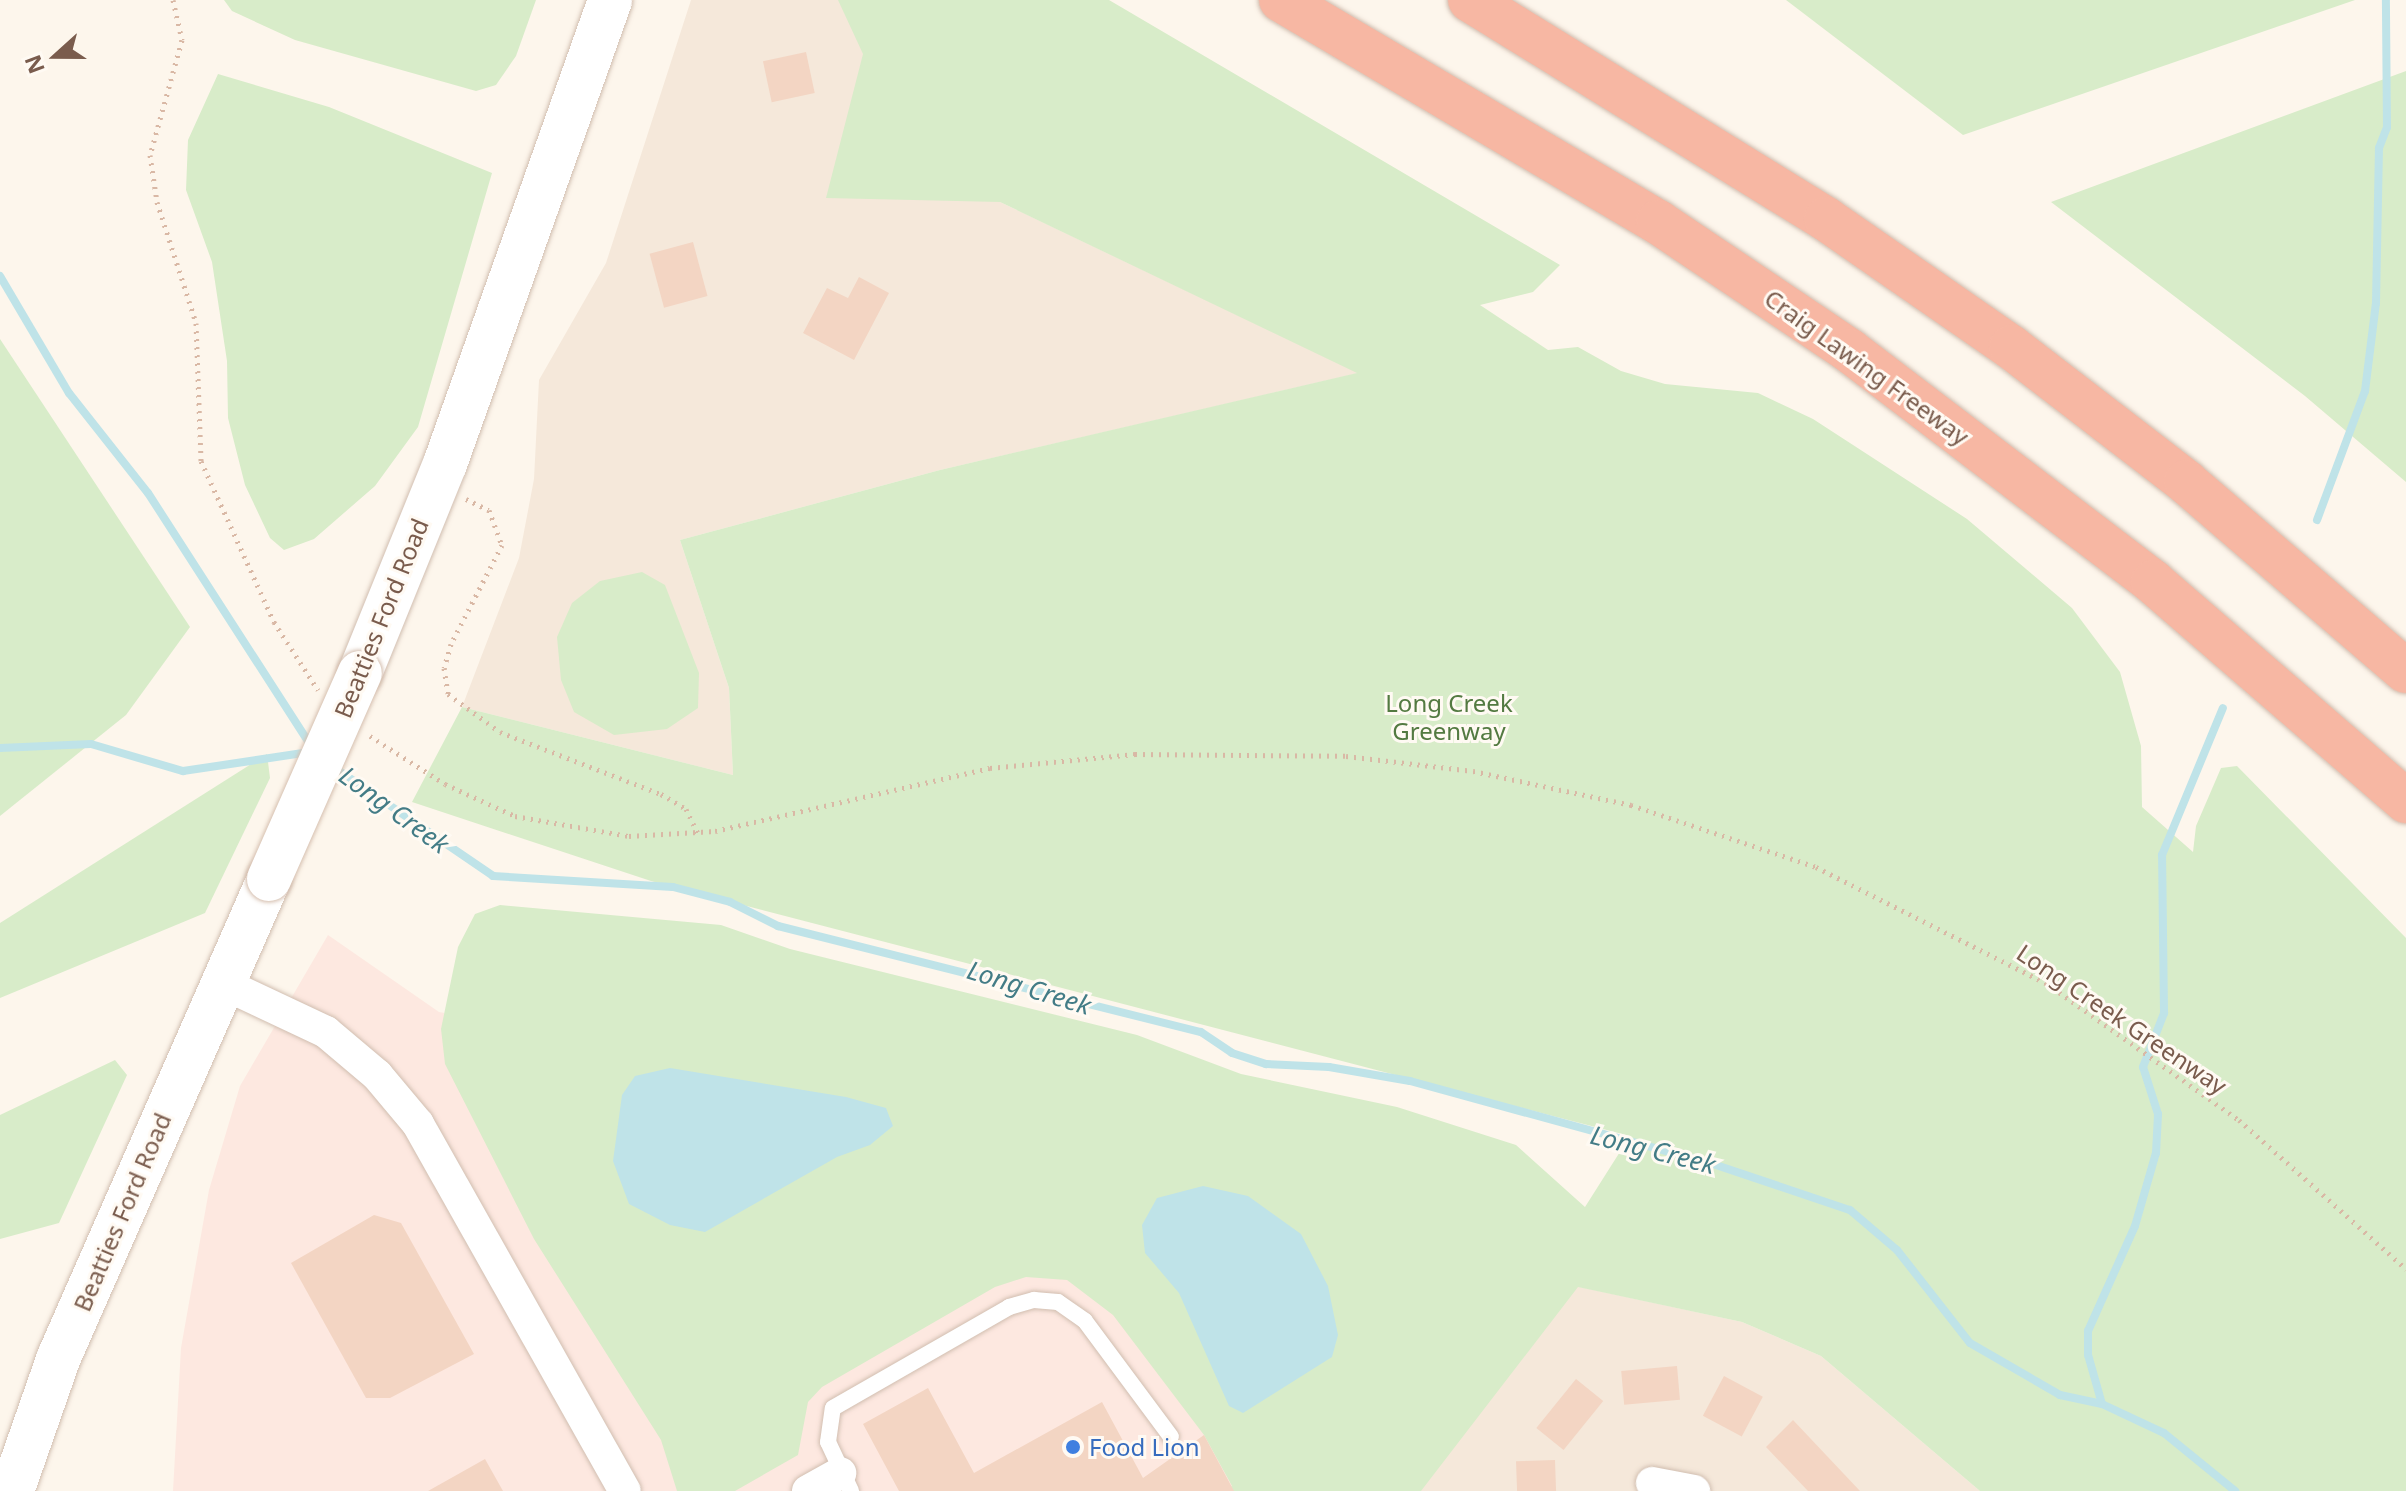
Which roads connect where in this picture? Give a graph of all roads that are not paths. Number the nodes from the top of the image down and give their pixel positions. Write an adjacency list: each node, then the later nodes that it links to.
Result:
1 (610, 0): 6 (main road, Beatties Ford Road, bridge)
2 (1281, 0): 5 (highway, Craig Lawing Freeway)
3 (1470, 0): 4 (highway)
4 (2406, 671)
5 (2406, 801)
6 (222, 983): 8 (main road, Beatties Ford Road); 12 (street)
7 (1171, 1437): 9 (lane)
8 (11, 1462): 11 (main road)
9 (846, 1482): 13 (street)
10 (1652, 1483): 14 (street)
11 (48, 1491)
12 (625, 1491)
13 (808, 1491)
14 (1694, 1491)

